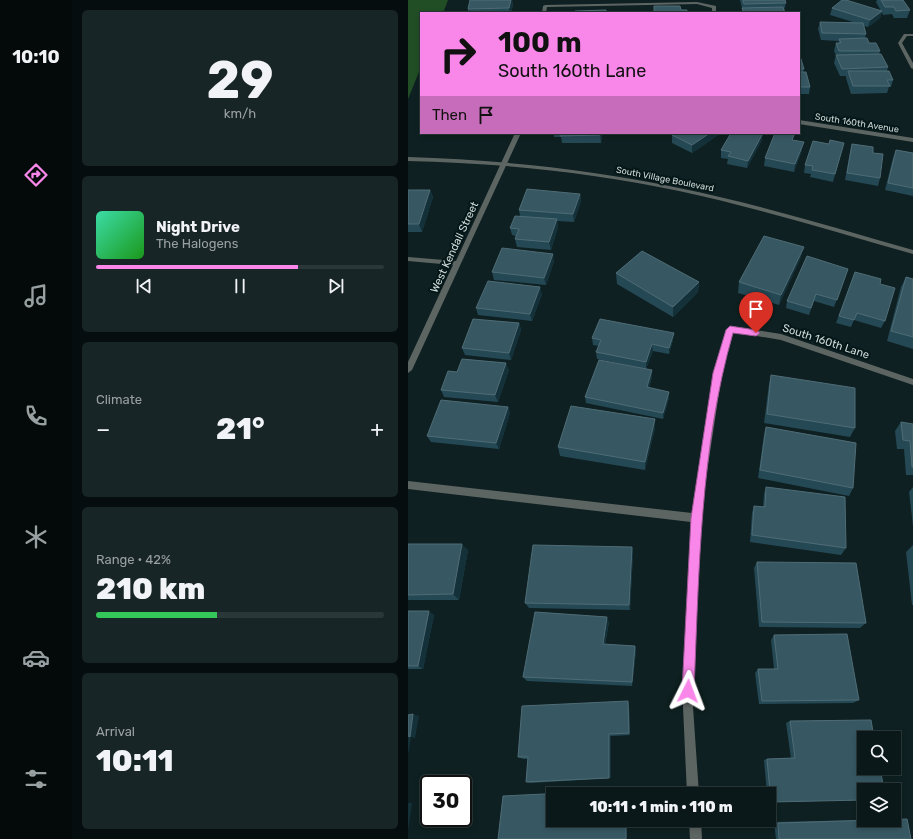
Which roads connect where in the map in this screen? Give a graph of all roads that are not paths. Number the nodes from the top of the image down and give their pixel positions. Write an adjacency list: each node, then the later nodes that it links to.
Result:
1 (544, 12): 2 (street)
2 (714, 12)
3 (913, 35): 4 (street)
4 (913, 68)
5 (800, 122): 7 (street, South 160th Avenue)
6 (518, 134): 9 (street, West Kendall Street)
7 (913, 140)
8 (408, 159): 9 (street, South Village Boulevard)
9 (505, 164): 10 (street, South Village Boulevard); 12 (street, West Kendall Street)
10 (913, 252)
11 (408, 259): 12 (street)
12 (458, 263): 13 (street, West Kendall Street)
13 (408, 370)
14 (913, 382): 16 (street, South 160th Lane)
15 (408, 485): 16 (street)
16 (696, 518): 17 (street)
17 (693, 787)
18 (695, 827): 19 (street)
19 (696, 839)

